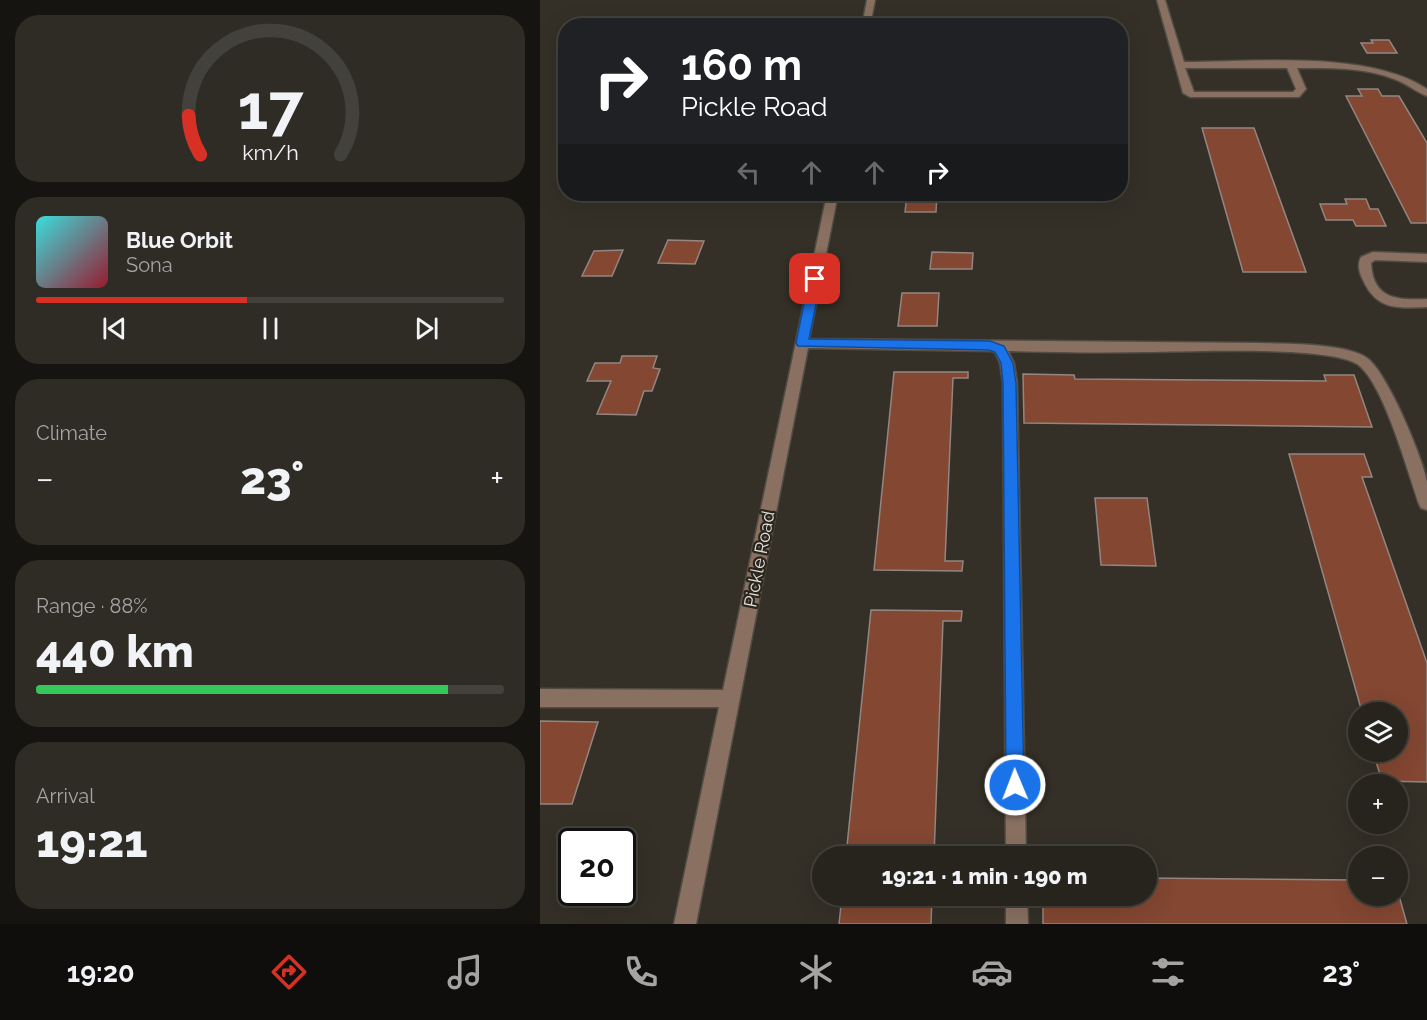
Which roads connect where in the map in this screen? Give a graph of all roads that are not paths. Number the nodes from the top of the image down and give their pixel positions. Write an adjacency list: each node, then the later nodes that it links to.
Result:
1 (871, 0): 3 (street)
2 (1161, 0): 4 (street)
3 (868, 18)
4 (1180, 65): 5 (street); 5 (street)
5 (1291, 65): 6 (street)
6 (1427, 93)
7 (831, 201): 10 (street, Pickle Road)
8 (1427, 258): 9 (street)
9 (1427, 303)
10 (802, 343): 11 (street); 14 (street, Pickle Road)
11 (990, 345): 12 (street); 15 (street)
12 (1427, 504)
13 (540, 698): 14 (street)
14 (730, 699): 17 (street, Pickle Road)
15 (1016, 846)
16 (1017, 906): 18 (street)
17 (685, 924)
18 (1017, 924)

